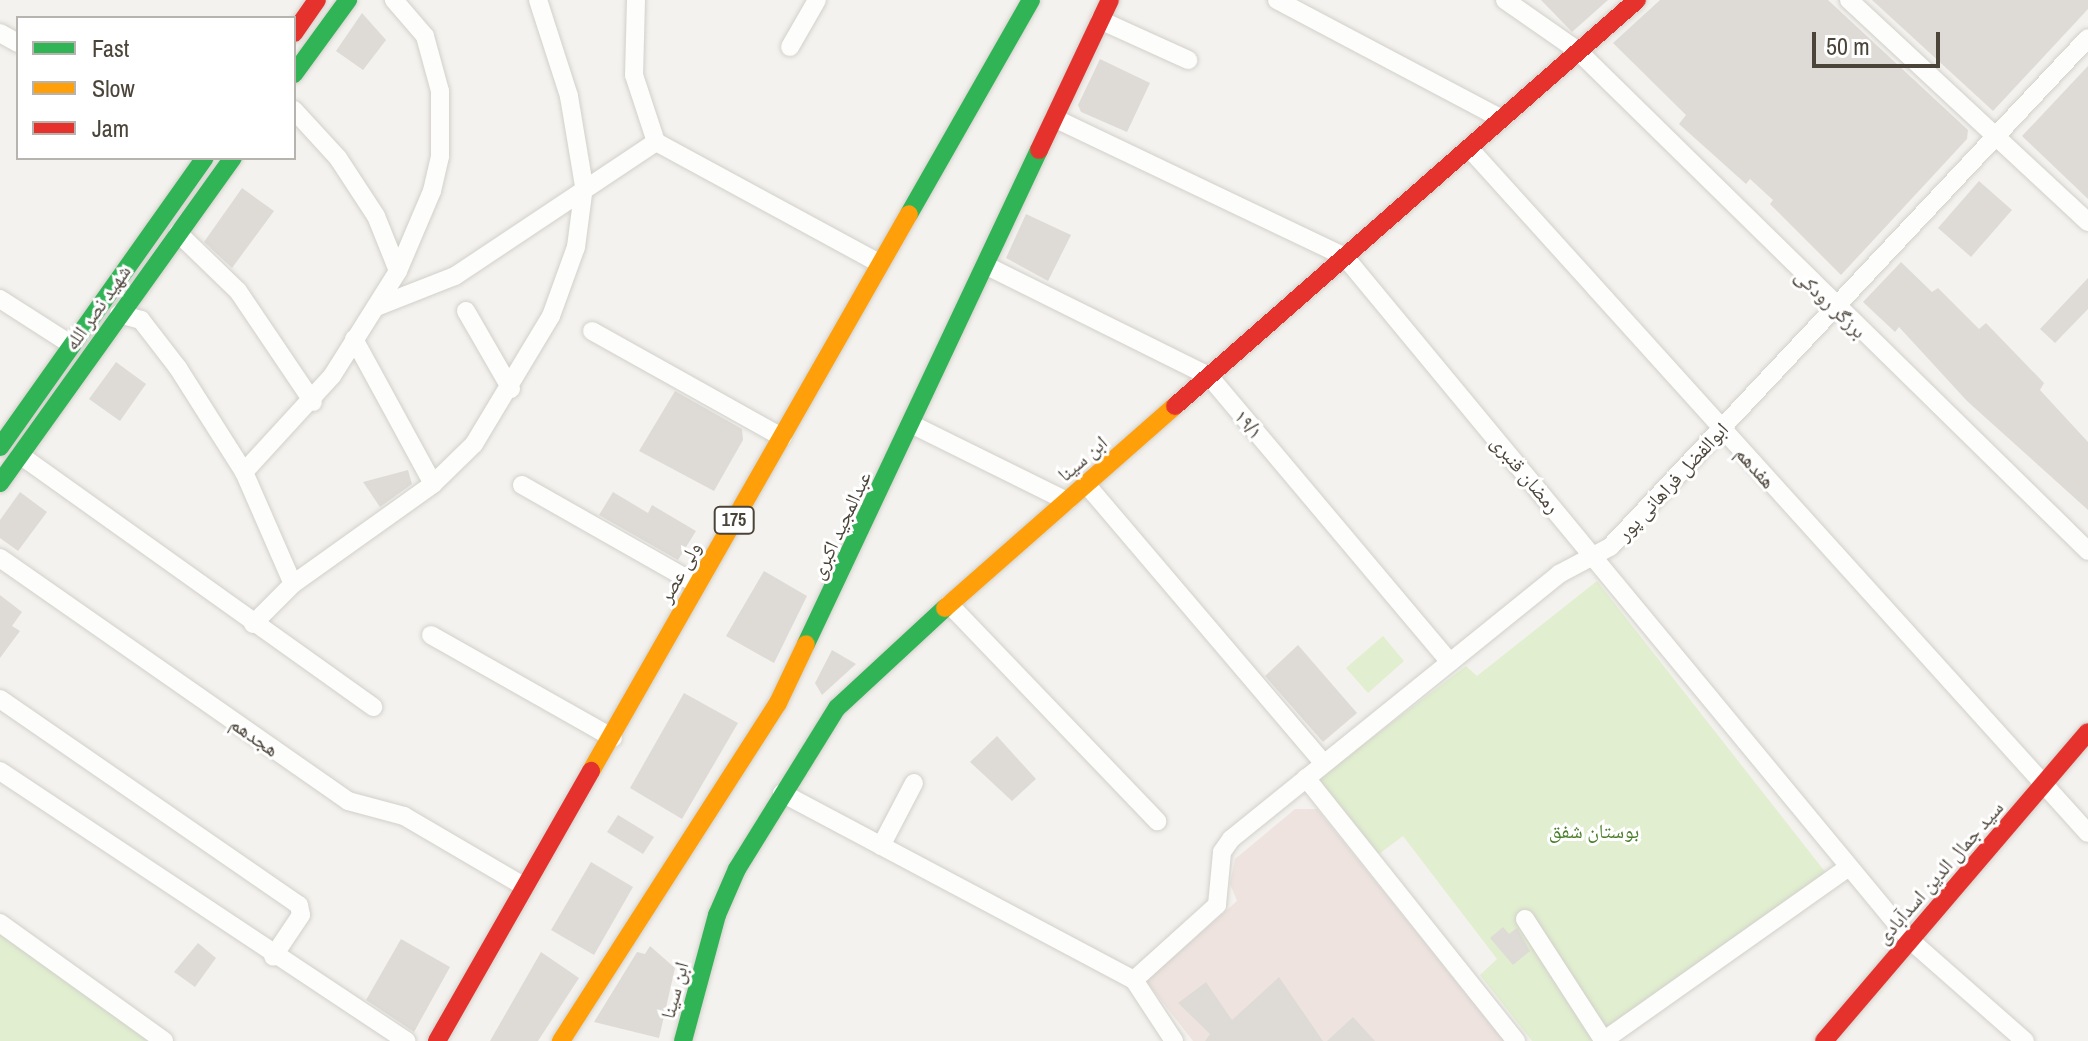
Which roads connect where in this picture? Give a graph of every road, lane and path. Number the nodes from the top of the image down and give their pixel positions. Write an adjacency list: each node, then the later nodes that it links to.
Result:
1 (317, 0): 14 (street)
2 (348, 0): 19 (street)
3 (394, 0): 34 (street)
4 (538, 0): 28 (street)
5 (636, 0): 24 (street)
6 (817, 0): 16 (street)
7 (1031, 0): 32 (street, ولی عصر / 175)
8 (1110, 0): 13 (street, عبدالمجید اکبری)
9 (1277, 0): 22 (street)
10 (1637, 0): 17 (street, ابن سینا)
11 (1849, 0): 23 (street)
12 (1516, 3): 17 (street, برزگر رودکی)
13 (1100, 20): 18 (street); 21 (street, عبدالمجید اکبری)
14 (296, 30)
15 (2088, 38): 23 (street, ابوالفضل فراهانی پور)
16 (790, 47)
17 (1578, 51): 22 (street, ابن سینا); 37 (street, برزگر رودکی)
18 (1188, 60)
19 (296, 71)
20 (296, 112): 34 (street)
21 (1054, 118): 31 (street, رمضان قنبری); 33 (street, عبدالمجید اکبری)
22 (1502, 119): 25 (street, ابن سینا)
23 (1996, 136): 29 (street); 37 (street, ابوالفضل فراهانی پور)
24 (656, 142): 28 (street); 32 (street)
25 (1469, 148): 31 (street, ابن سینا); 47 (street, هفدهم)
26 (204, 160): 42 (street, شهید نصر الله)
27 (232, 160): 30 (street, شهید نصر الله)
28 (584, 186): 36 (street); 44 (street)
29 (2088, 222)
30 (178, 233): 39 (street, شهید نصر الله); 45 (street)
31 (1345, 257): 43 (street, ابن سینا); 58 (street, رمضان قنبری)
32 (879, 263): 48 (street, ولی عصر / 175)
33 (985, 265): 43 (street, ۱۹/۱); 46 (street, عبدالمجید اکبری)
34 (398, 271): 36 (street)
35 (0, 299): 42 (street)
36 (376, 307): 41 (street)
37 (1835, 307): 47 (street, ابوالفضل فراهانی پور); 57 (street, برزگر رودکی)
38 (466, 311): 44 (street)
39 (119, 314): 50 (street, شهید نصر الله); 51 (street)
40 (592, 331): 48 (street)
41 (354, 339): 45 (street); 53 (street)
42 (72, 345): 49 (street, شهید نصر الله)
43 (1209, 376): 54 (street, ابن سینا); 65 (street, ۱۹/۱)
44 (511, 389): 53 (street)
45 (313, 402): 51 (street)
46 (911, 424): 56 (street); 89 (street, عبدالمجید اکبری)
47 (1721, 428): 58 (street, ابوالفضل فراهانی پور); 74 (street, هفدهم)
48 (782, 437): 61 (street, ولی عصر / 175)
49 (0, 447)
50 (20, 455): 52 (street, شهید نصر الله); 63 (street)
51 (244, 472): 60 (street)
52 (0, 483)
53 (433, 484): 60 (street)
54 (1086, 484): 56 (street, ابن سینا); 70 (street)
55 (522, 485): 61 (street)
56 (1067, 501): 62 (street, ابن سینا)
57 (2088, 551)
58 (1593, 554): 65 (street, ابوالفضل فراهانی پور); 79 (street, رمضان قنبری)
59 (0, 558): 80 (street, هجدهم)
60 (293, 584): 63 (street)
61 (696, 584): 69 (street, ولی عصر / 175)
62 (949, 604): 75 (street, ابن سینا); 76 (street)
63 (253, 624): 67 (street)
64 (431, 635): 69 (street)
65 (1450, 662): 70 (street, ابوالفضل فراهانی پور)
66 (0, 699): 84 (street)
67 (373, 707)
68 (2088, 732): 74 (street, سید جمال الدین اسدآبادی)
69 (613, 738): 80 (street, ولی عصر / 175)
70 (1324, 764): 72 (street, ابوالفضل فراهانی پور)
71 (0, 771): 84 (street)
72 (1306, 778): 85 (street, ابوالفضل فراهانی پور); 92 (street)
73 (914, 783): 78 (street)
74 (2043, 785): 77 (street, هفدهم); 83 (street, سید جمال الدین اسدآبادی)
75 (782, 793): 78 (street); 90 (street, ابن سینا)
76 (1157, 821)
77 (2088, 833)
78 (881, 846): 85 (street)
79 (1849, 867): 83 (street, رمضان قنبری); 93 (street)
80 (525, 887): 88 (street, ولی عصر / 175)
81 (1525, 919): 93 (street)
82 (0, 923): 86 (street)
83 (1910, 940): 94 (street, سید جمال الدین اسدآبادی); 95 (street, رمضان قنبری)
84 (273, 957): 87 (street)
85 (1134, 980): 91 (street)
86 (164, 1041)
87 (406, 1041)
88 (437, 1041)
89 (561, 1041)
90 (683, 1041)
91 (1174, 1041)
92 (1516, 1041)
93 (1603, 1041)
94 (1824, 1041)
95 (2025, 1041)

